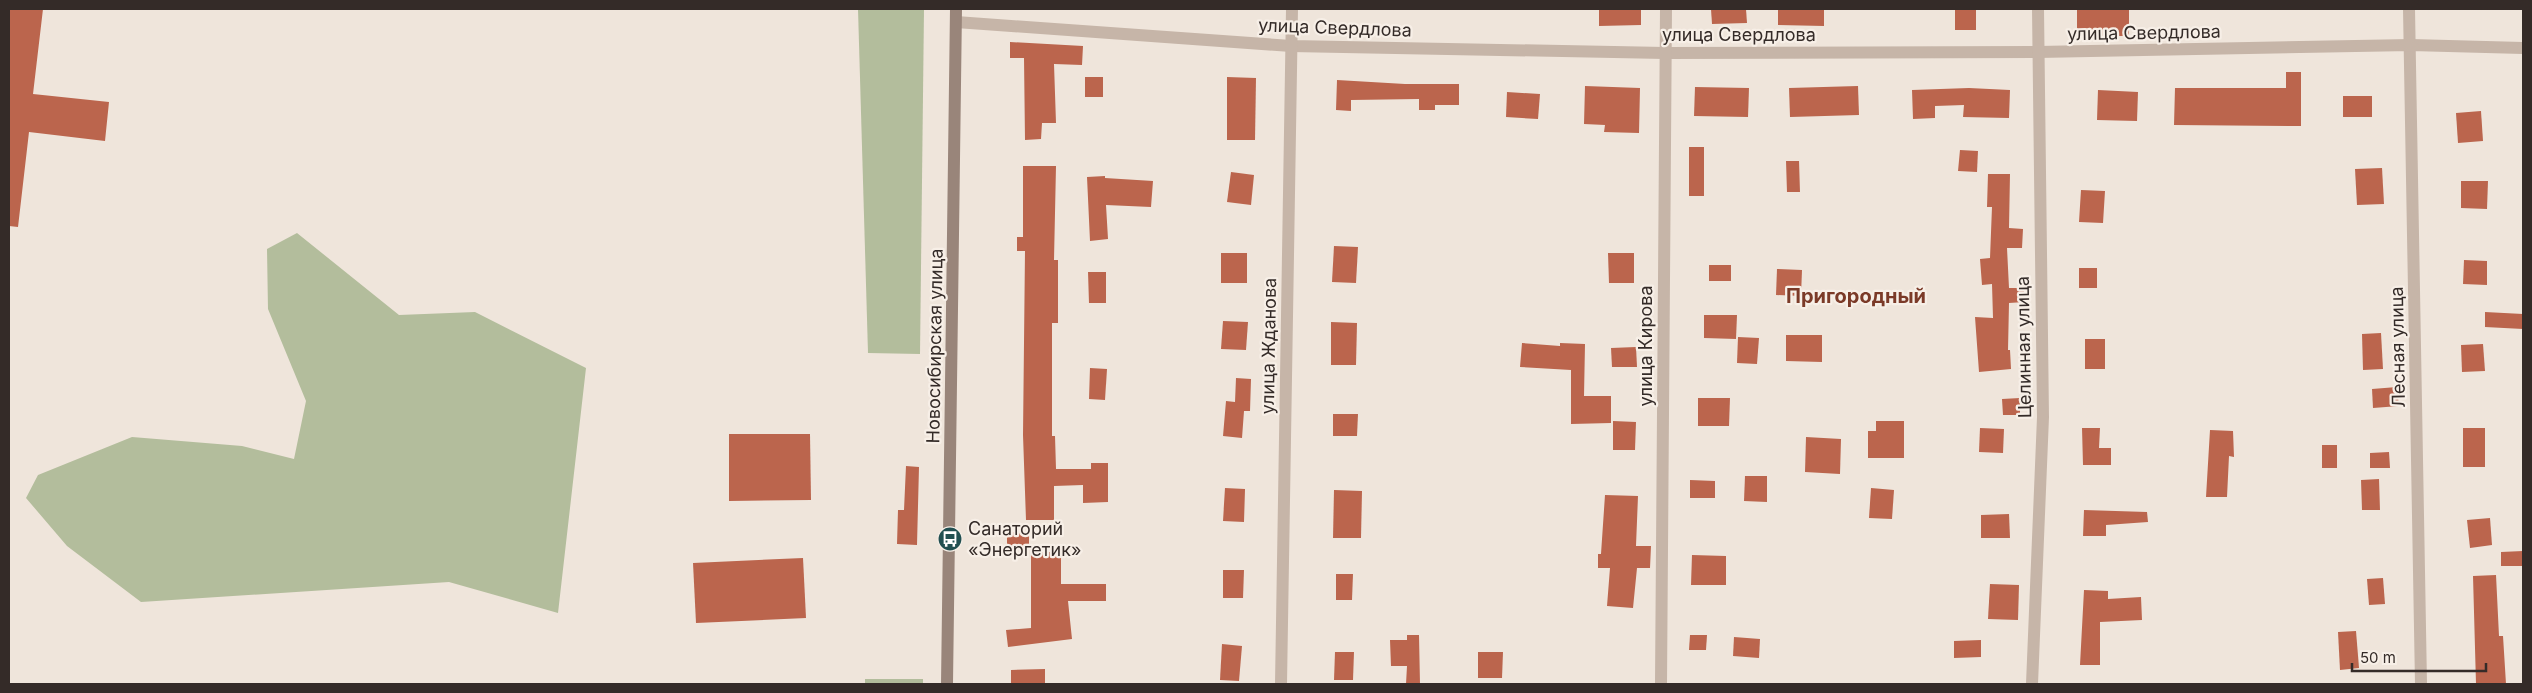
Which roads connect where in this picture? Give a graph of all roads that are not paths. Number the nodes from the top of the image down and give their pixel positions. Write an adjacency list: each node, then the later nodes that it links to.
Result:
1 (956, 9): 6 (street, Новосибирская улица)
2 (1292, 9): 8 (street, улица Жданова)
3 (1666, 9): 11 (street, улица Кирова)
4 (2038, 9): 10 (street, Целинная улица)
5 (2409, 9): 7 (street, Лесная улица)
6 (956, 22): 8 (street, улица Свердлова); 12 (street, Новосибирская улица)
7 (2411, 45): 9 (street, улица Свердлова); 10 (street, улица Свердлова); 16 (street, Лесная улица)
8 (1291, 46): 11 (street, улица Свердлова); 13 (street, улица Жданова)
9 (2523, 48)
10 (2038, 52): 11 (street, улица Свердлова); 15 (street, Целинная улица)
11 (1665, 53): 14 (street, улица Кирова)
12 (947, 684)
13 (1281, 684)
14 (1661, 684)
15 (2032, 684)
16 (2421, 684)

